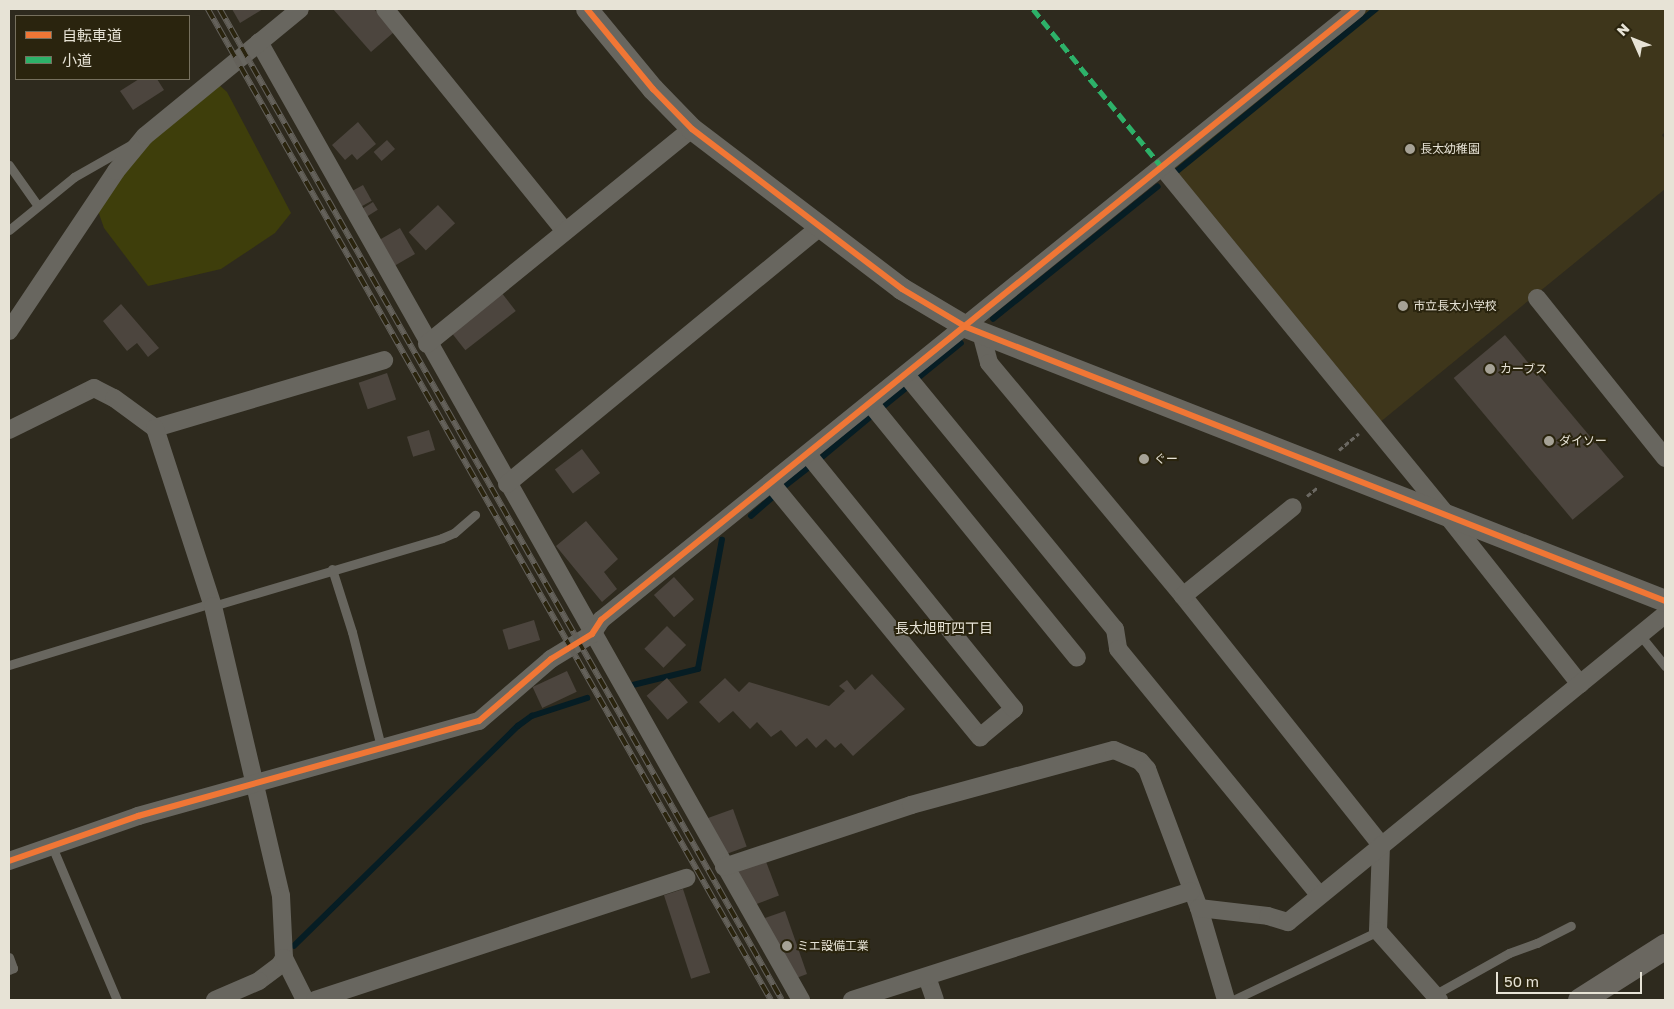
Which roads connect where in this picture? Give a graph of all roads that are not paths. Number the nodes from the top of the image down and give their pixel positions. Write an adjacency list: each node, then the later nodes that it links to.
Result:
1 (300, 9): 5 (street)
2 (385, 9): 13 (street)
3 (587, 9): 6 (street)
4 (1357, 9): 9 (street)
5 (259, 42): 7 (street); 17 (street)
6 (692, 129): 11 (street); 13 (street)
7 (146, 136): 10 (lane); 16 (street)
8 (9, 165): 10 (lane)
9 (1162, 167): 15 (street); 29 (street)
10 (38, 206): 12 (lane)
11 (820, 227): 15 (street); 25 (street)
12 (9, 230)
13 (565, 231): 17 (street)
14 (1537, 298): 24 (street)
15 (973, 330): 19 (street); 29 (street); 31 (street)
16 (9, 331)
17 (427, 344): 25 (street)
18 (384, 360): 21 (street)
19 (906, 375): 20 (street); 49 (street)
20 (870, 403): 23 (street); 37 (street)
21 (155, 428): 22 (street); 33 (street)
22 (9, 430)
23 (808, 455): 26 (street); 26 (street)
24 (1665, 458)
25 (507, 484): 35 (street)
26 (772, 484): 35 (street)
27 (1293, 507): 31 (street)
28 (475, 515): 30 (lane)
29 (1448, 517): 32 (street); 40 (street)
30 (332, 570): 33 (lane); 41 (lane)
31 (1183, 596): 44 (street)
32 (1665, 601)
33 (212, 604): 38 (lane); 42 (street)
34 (1665, 615): 36 (street)
35 (592, 634): 41 (street); 46 (street)
36 (1640, 635): 39 (lane); 40 (street)
37 (1078, 658)
38 (9, 665)
39 (1665, 666)
40 (1580, 684): 44 (street)
41 (381, 748): 42 (street)
42 (256, 785): 43 (street); 55 (street)
43 (51, 844): 45 (street); 59 (lane)
44 (1381, 845): 49 (street); 52 (street)
45 (9, 861)
46 (724, 867): 48 (street); 63 (street)
47 (686, 878): 62 (street)
48 (1191, 891): 50 (street); 57 (street)
49 (1319, 895): 50 (street)
50 (1199, 908): 66 (street)
51 (1571, 926): 58 (lane)
52 (1378, 931): 58 (street); 67 (lane)
53 (1665, 946): 68 (main road)
54 (9, 957): 56 (lane)
55 (284, 958): 60 (street); 61 (street)
56 (9, 970)
57 (927, 977): 64 (street); 65 (street)
58 (1437, 998)
59 (117, 1000)
60 (215, 1000)
61 (305, 1000)
62 (315, 1000)
63 (801, 1000)
64 (852, 1000)
65 (935, 1000)
66 (1226, 1000)
67 (1233, 1000)
68 (1580, 1000)

